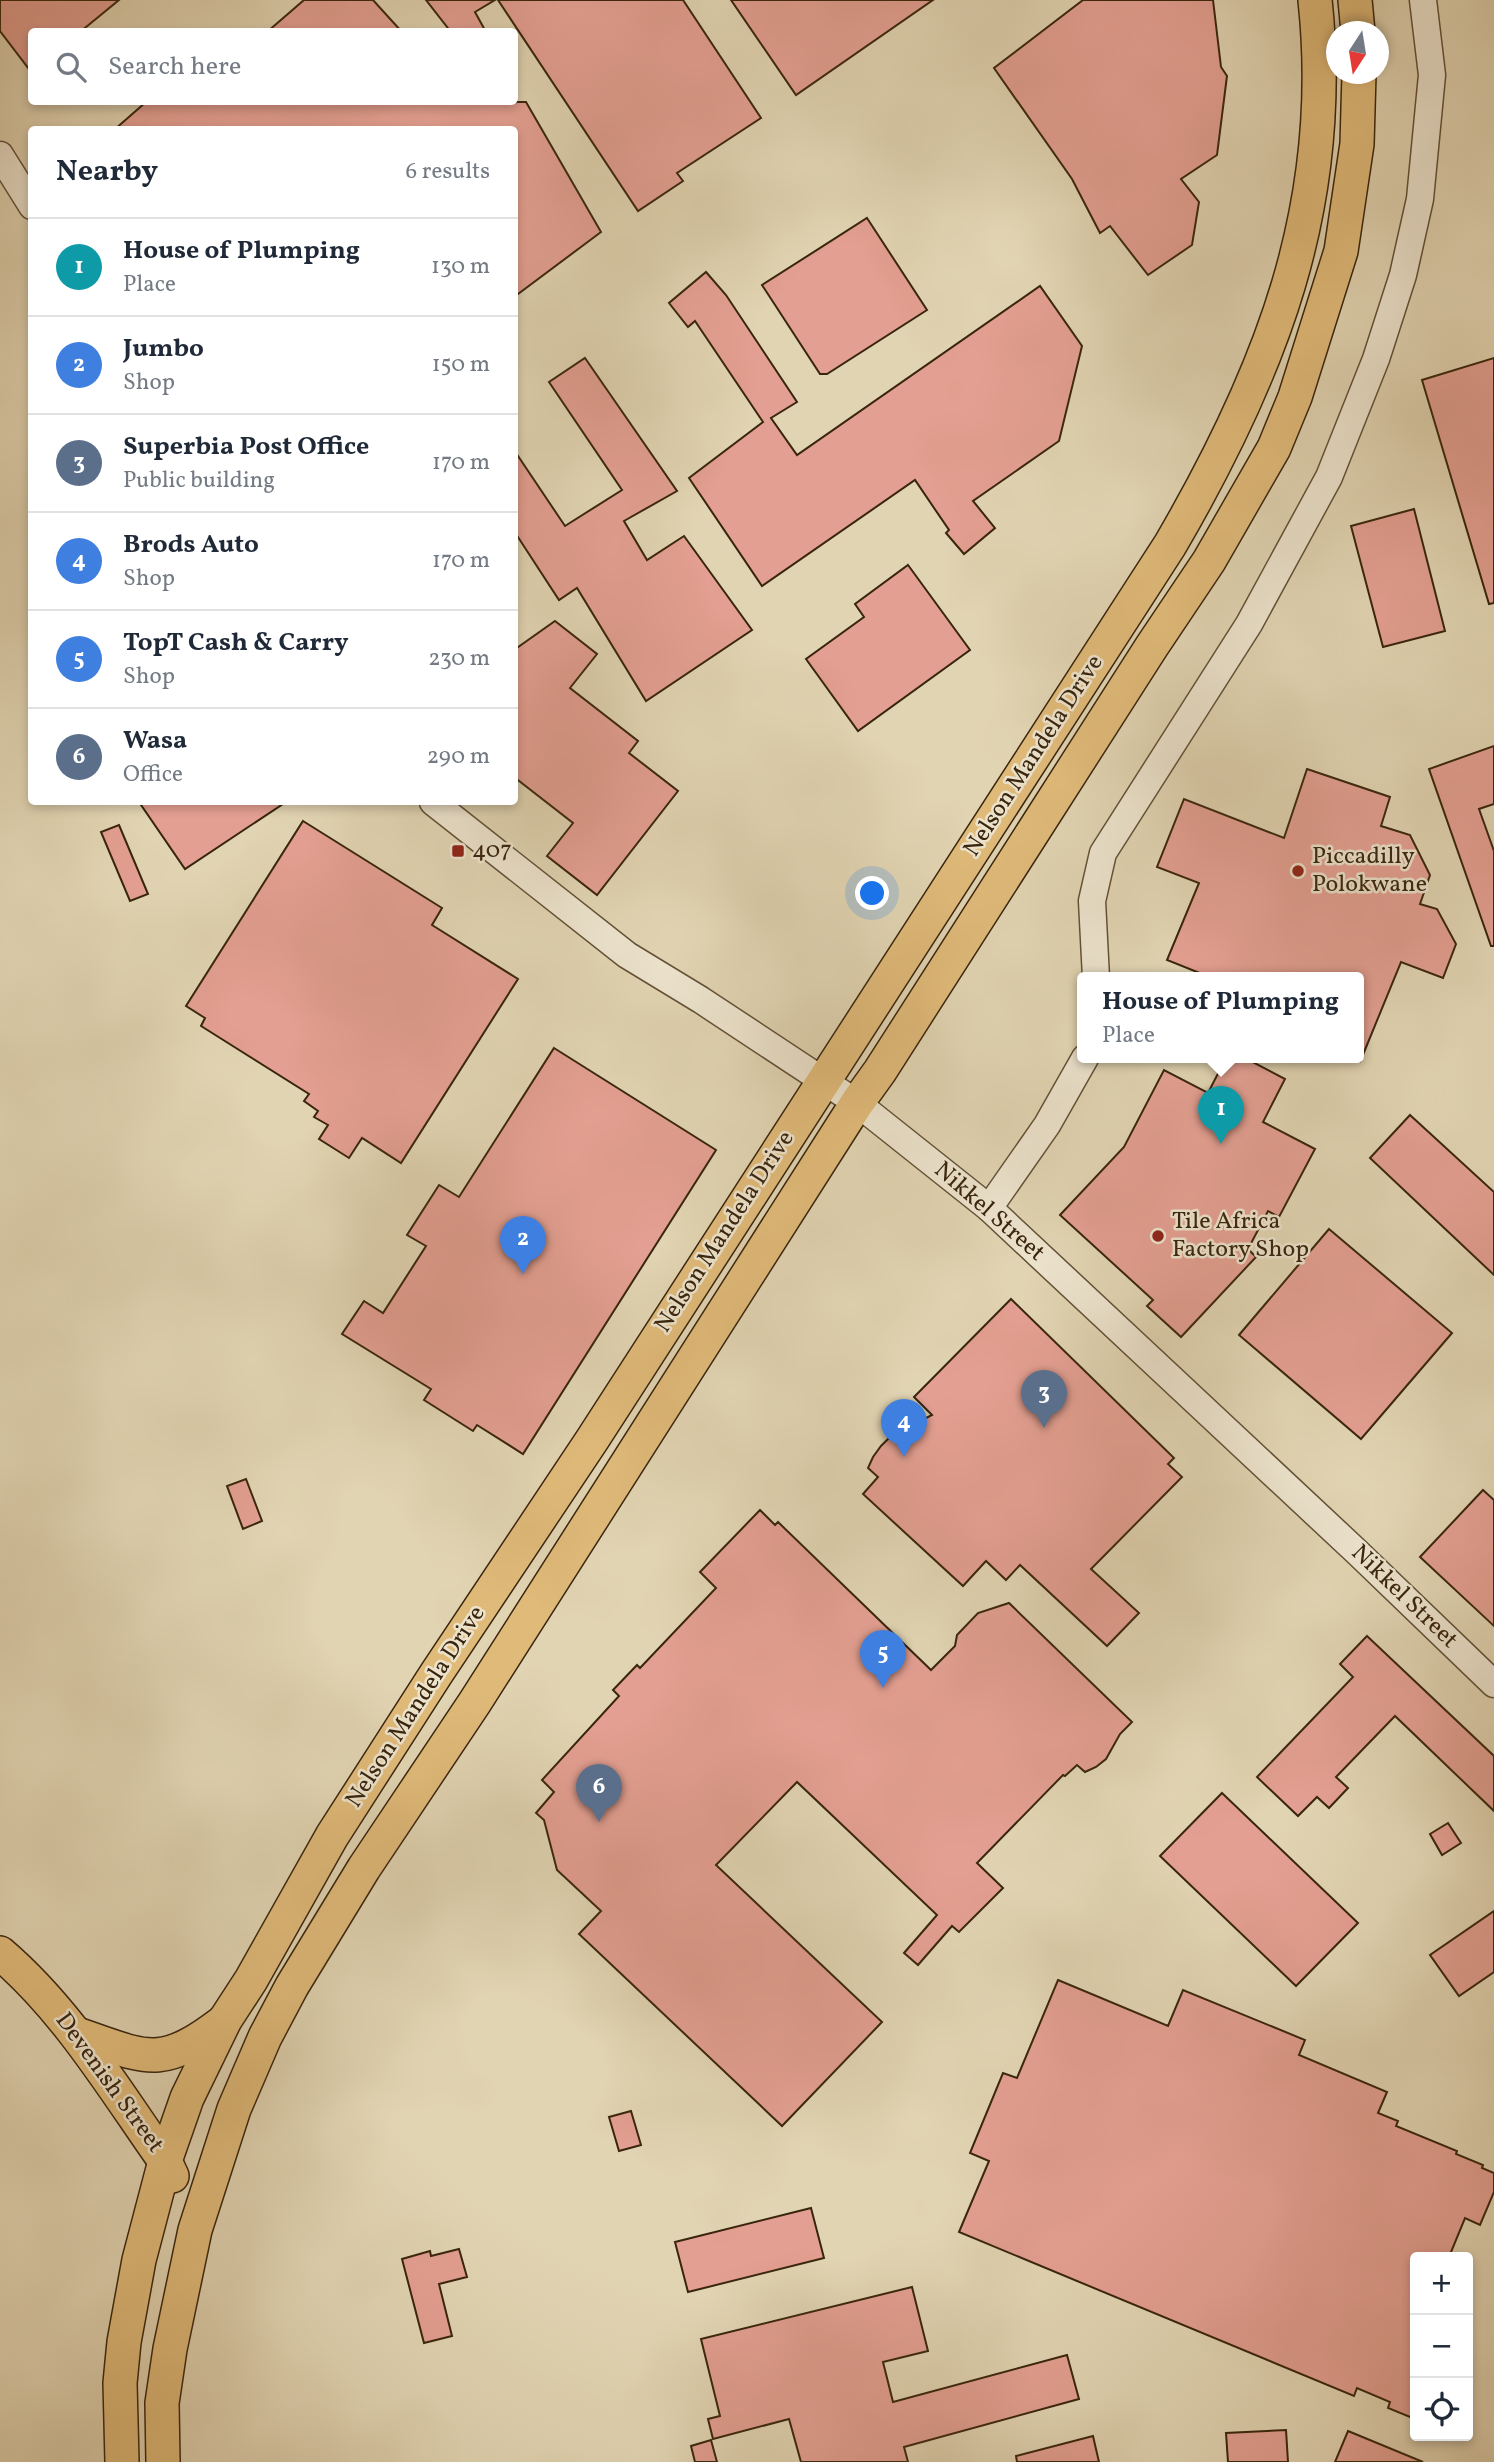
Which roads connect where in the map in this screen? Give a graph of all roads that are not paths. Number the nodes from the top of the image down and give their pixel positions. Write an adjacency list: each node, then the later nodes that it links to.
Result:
1 (1315, 0): 11 (main road, Nelson Mandela Drive)
2 (1354, 0): 4 (main road)
3 (1423, 0): 9 (street)
4 (1357, 21)
5 (1359, 84): 12 (main road, Nelson Mandela Drive)
6 (0, 155): 7 (street)
7 (28, 200)
8 (437, 805): 11 (street, Nikkel Street)
9 (1096, 972)
10 (1081, 1063): 13 (street)
11 (824, 1081): 12 (street, Nikkel Street); 16 (main road, Nelson Mandela Drive)
12 (857, 1103): 13 (street, Nikkel Street); 19 (main road, Nelson Mandela Drive)
13 (989, 1208): 14 (street, Nikkel Street)
14 (1494, 1684)
15 (0, 1953): 17 (main road, Devenish Street)
16 (225, 2021): 17 (main road); 18 (main road, Nelson Mandela Drive)
17 (77, 2034): 18 (main road, Devenish Street)
18 (166, 2161): 19 (main road, Devenish Street); 20 (main road, Nelson Mandela Drive)
19 (195, 2230): 21 (main road, Nelson Mandela Drive)
20 (122, 2462)
21 (163, 2462)

